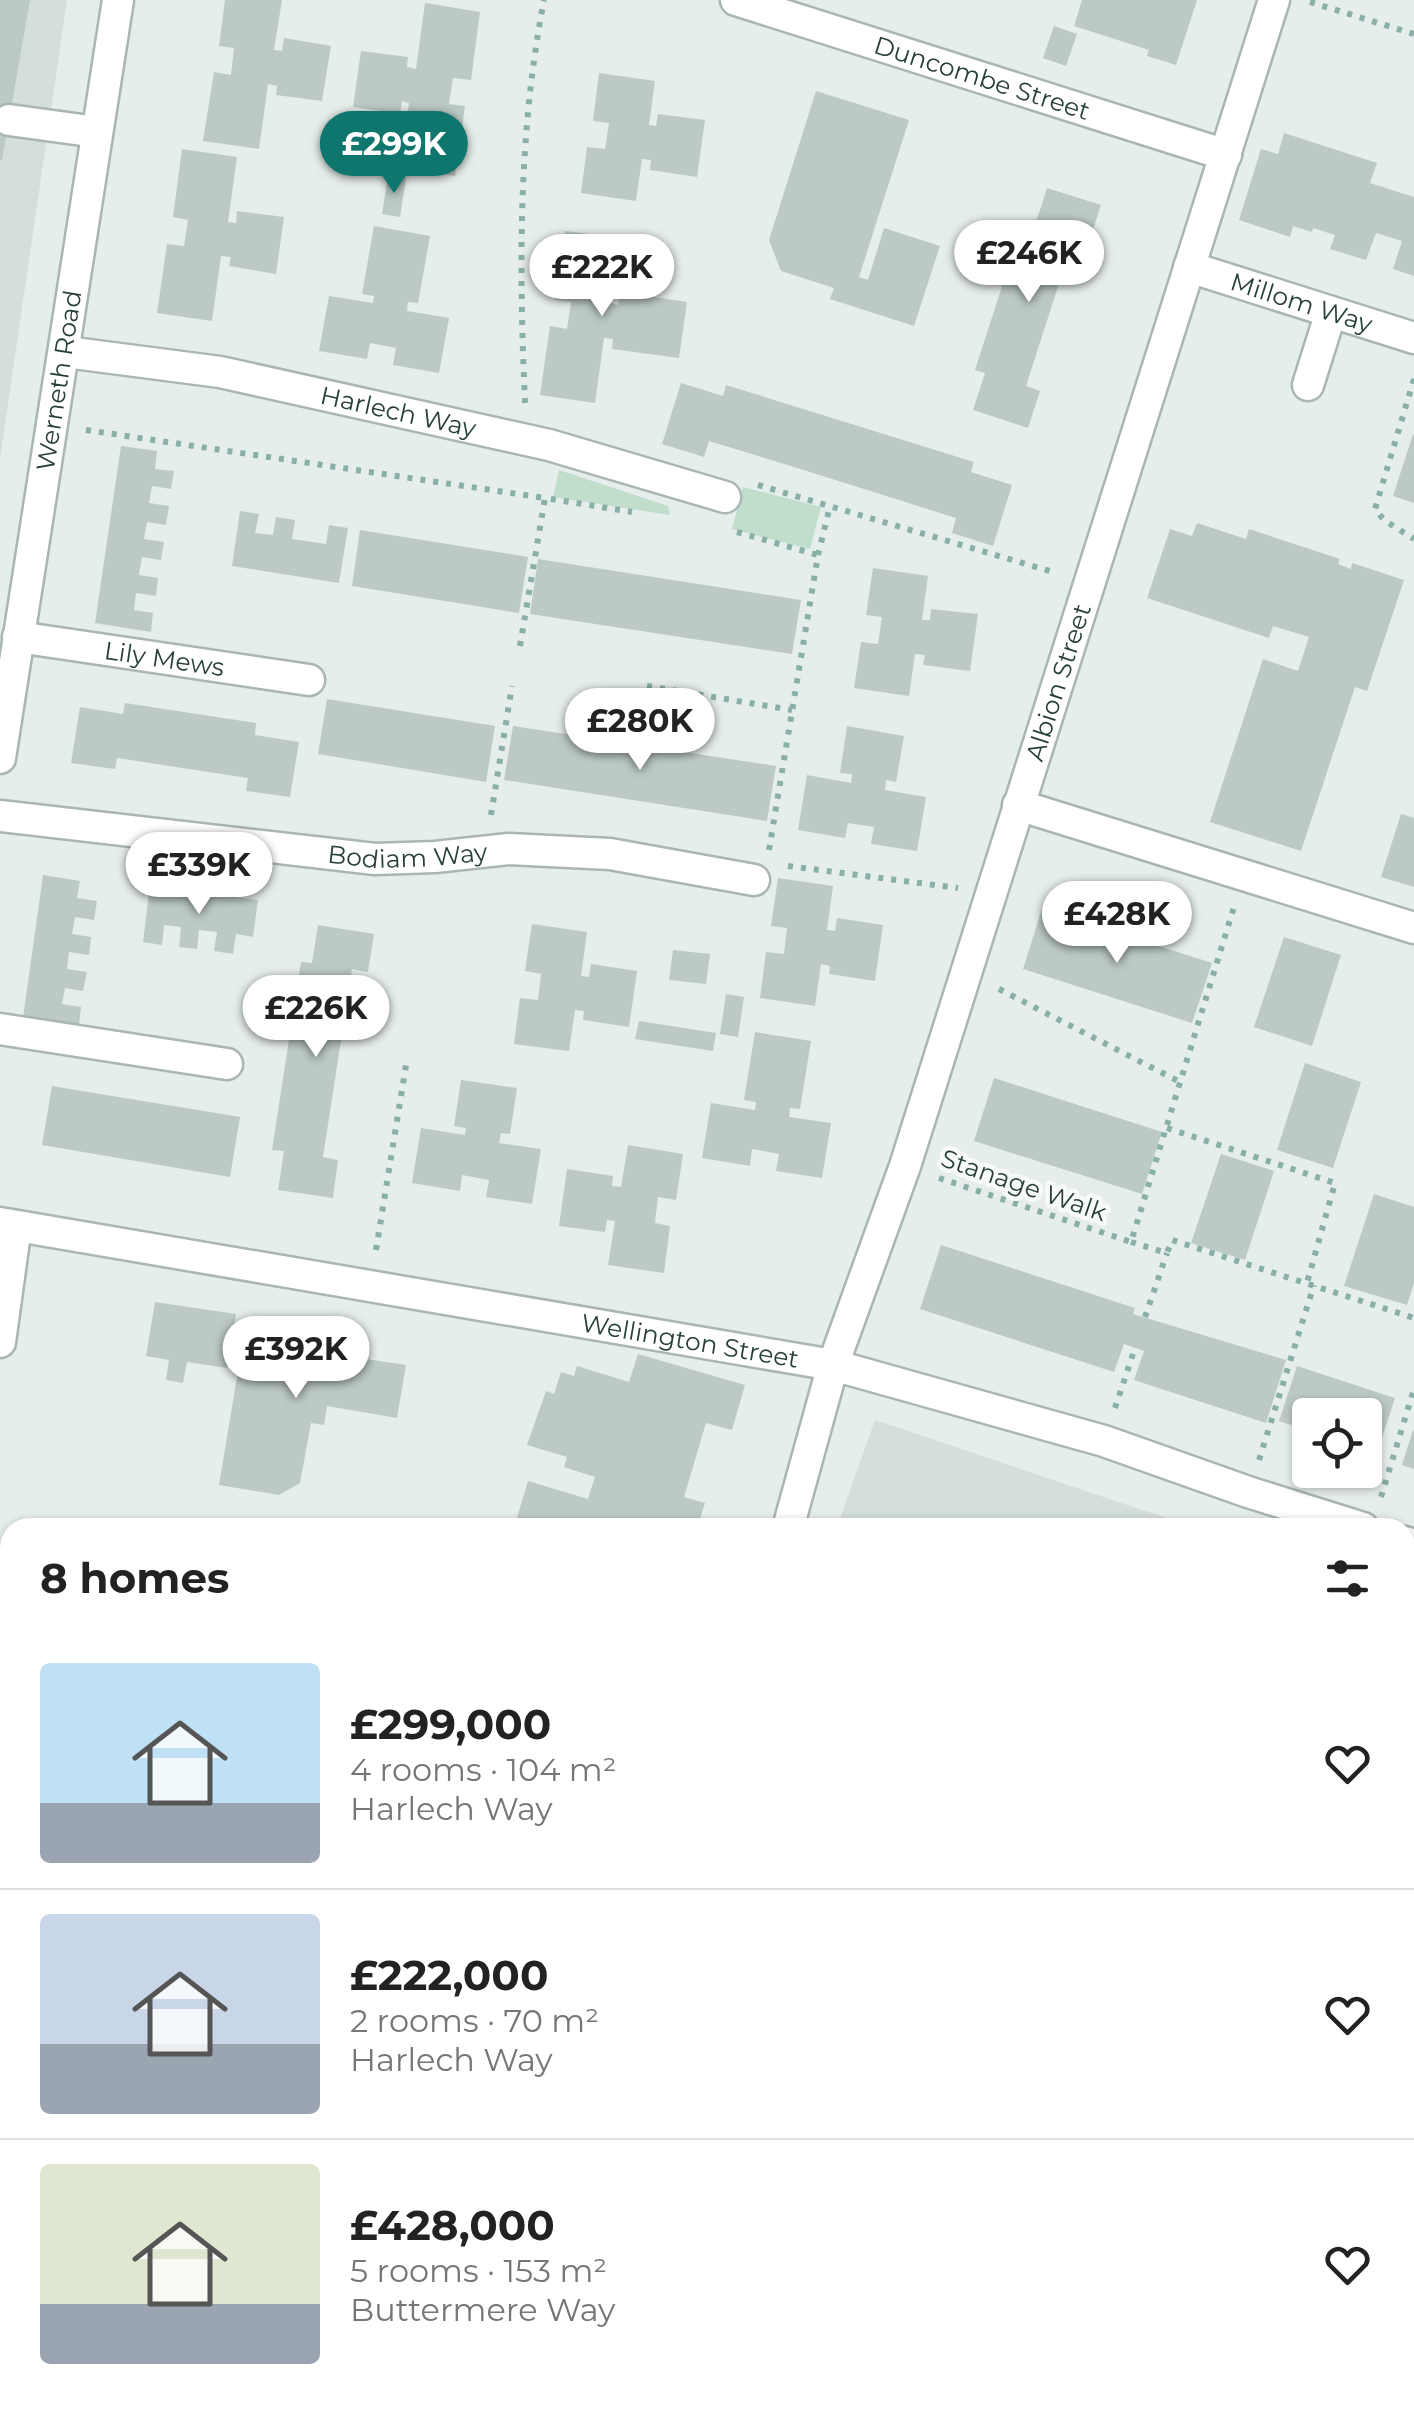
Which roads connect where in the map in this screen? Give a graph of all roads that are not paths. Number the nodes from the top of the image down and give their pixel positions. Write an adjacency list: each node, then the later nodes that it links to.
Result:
1 (118, 0): 5 (street, Werneth Road)
2 (736, 0): 6 (street, Duncombe Street)
3 (1274, 0): 6 (street, Albion Street)
4 (8, 120): 5 (street)
5 (97, 132): 10 (street, Werneth Road)
6 (1226, 155): 7 (street, Albion Street)
7 (1189, 267): 8 (street, Millom Way); 17 (street, Albion Street)
8 (1331, 312): 9 (street, Millom Way); 11 (street)
9 (1414, 338)
10 (66, 352): 12 (street, Harlech Way); 13 (street, Werneth Road)
11 (1308, 385)
12 (724, 498)
13 (13, 588): 14 (street, Werneth Road)
14 (18, 638): 15 (street, Lily Mews); 16 (street, Werneth Road)
15 (309, 680)
16 (0, 758)
17 (1018, 805): 20 (street); 25 (street, Albion Street)
18 (0, 816): 19 (street, Bodiam Way)
19 (760, 871)
20 (1414, 928)
21 (0, 1030): 22 (street)
22 (227, 1064)
23 (8, 1224): 24 (street); 25 (street, Wellington Street)
24 (0, 1342)
25 (833, 1365): 26 (street, Albion Street); 27 (street, Wellington Street)
26 (791, 1518)
27 (1365, 1518)

